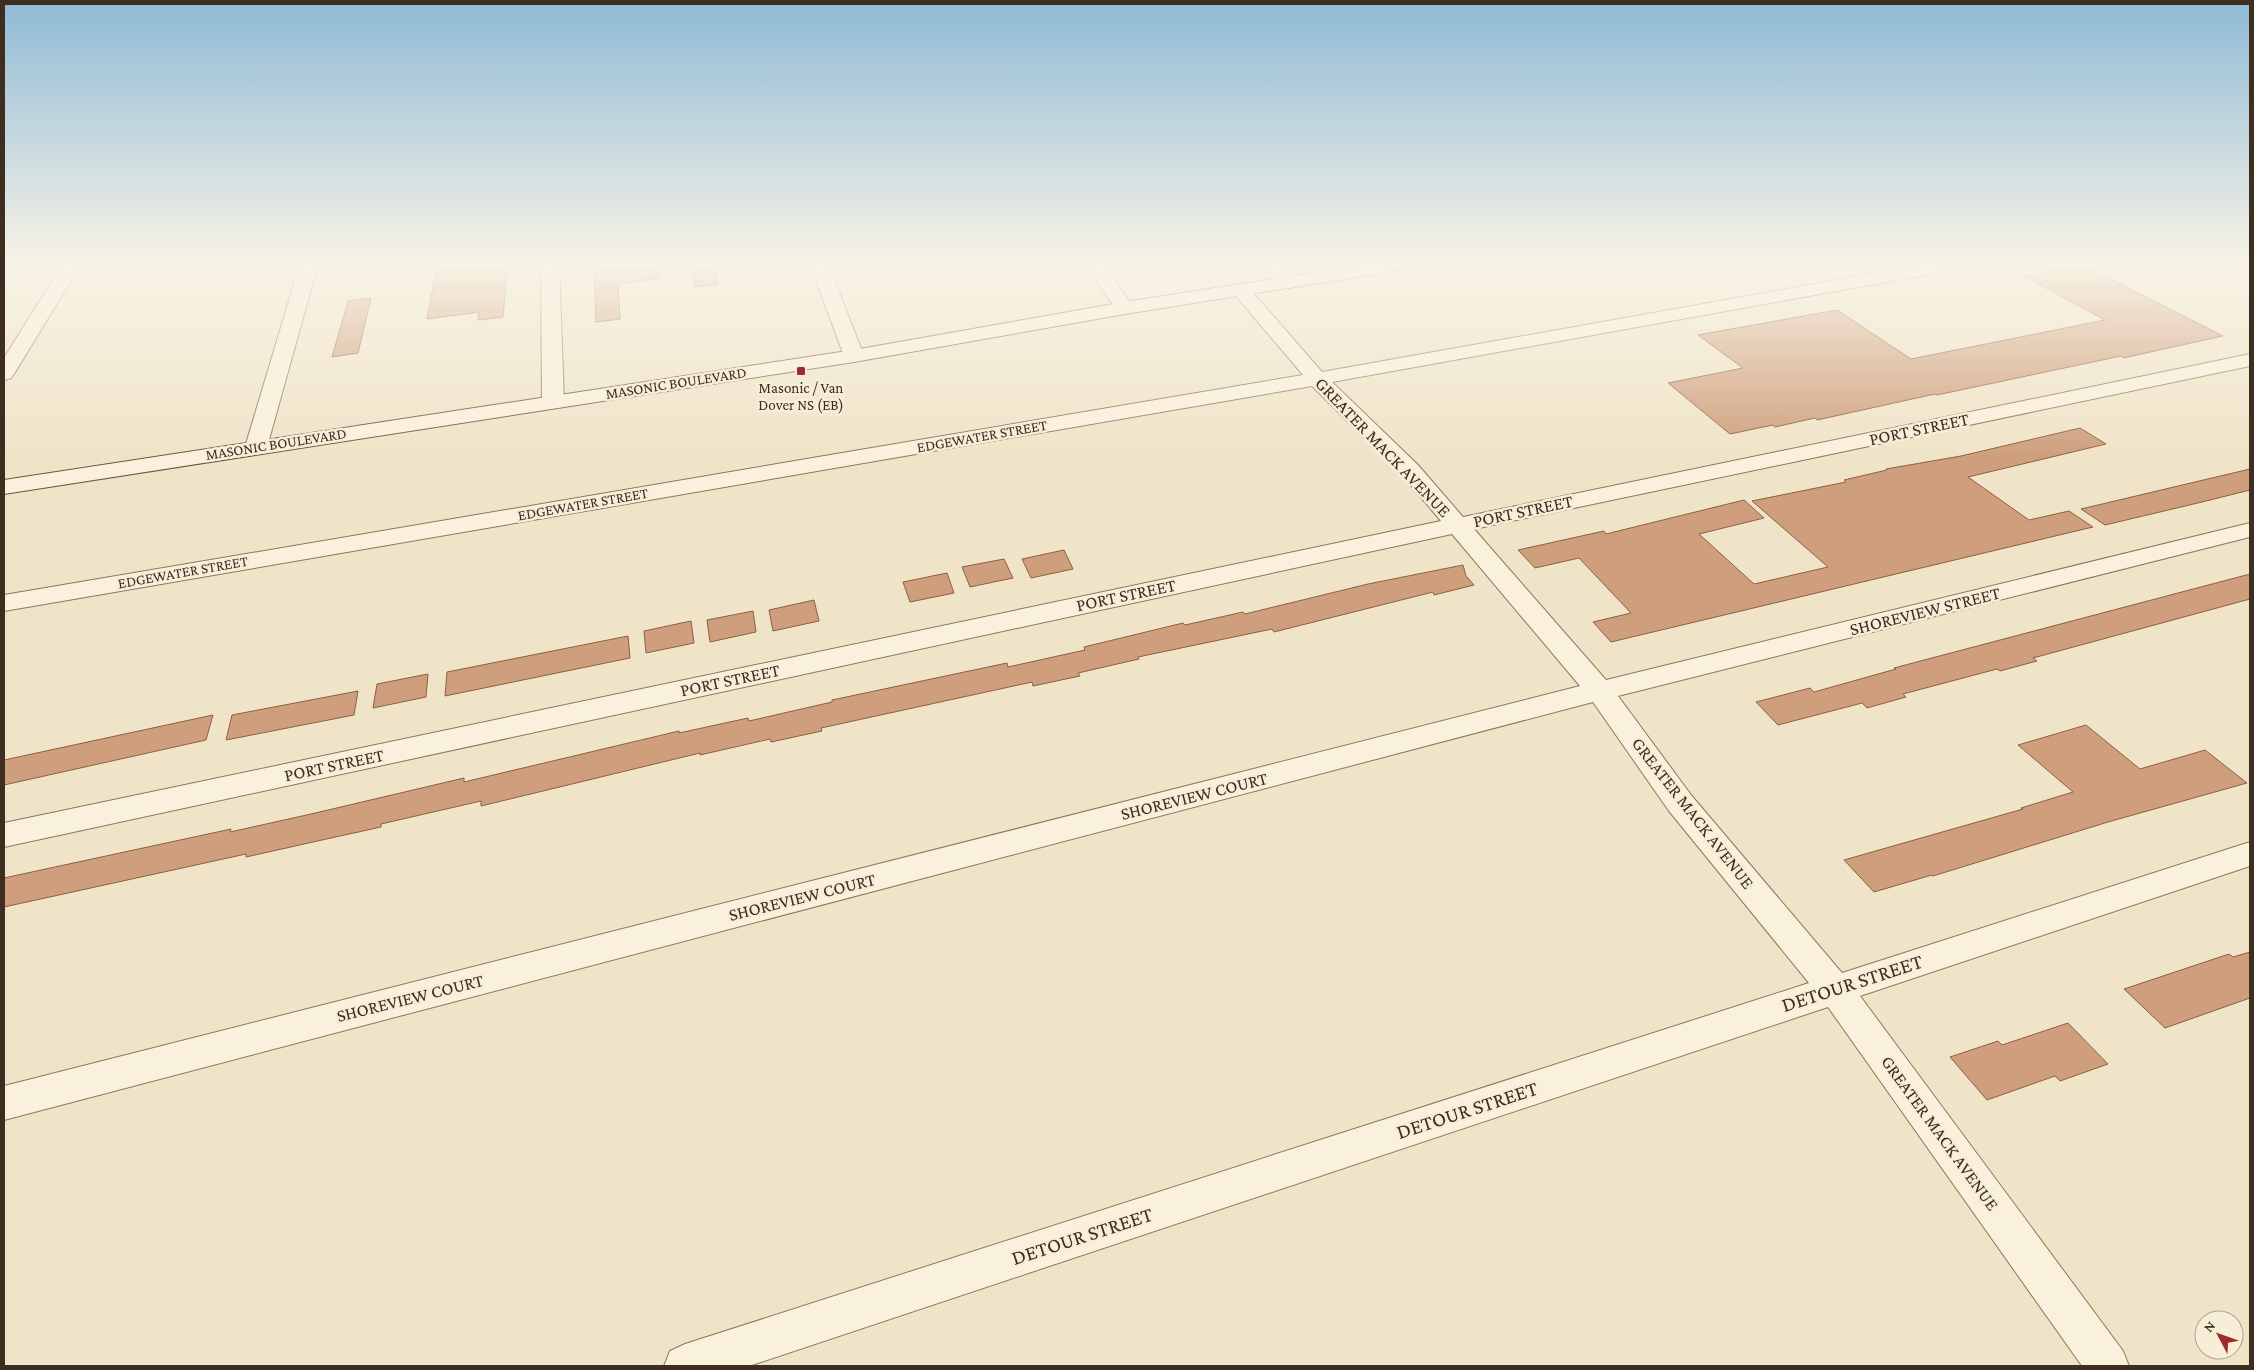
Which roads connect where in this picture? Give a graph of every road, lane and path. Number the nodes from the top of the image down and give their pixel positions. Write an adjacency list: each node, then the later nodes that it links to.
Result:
1 (32, 328): 10 (street)
2 (290, 328): 13 (street)
3 (551, 328): 12 (street)
4 (843, 328): 8 (street)
5 (1012, 328): 8 (street, MASONIC BOULEVARD)
6 (1272, 328): 11 (street, GREATER MACK AVENUE)
7 (1602, 328): 11 (street, EDGEWATER STREET)
8 (854, 356): 12 (street, MASONIC BOULEVARD)
9 (2250, 360): 15 (street, PORT STREET)
10 (4, 374)
11 (1316, 379): 15 (street, GREATER MACK AVENUE); 17 (street, EDGEWATER STREET)
12 (553, 402): 13 (street, MASONIC BOULEVARD)
13 (256, 447): 14 (street, MASONIC BOULEVARD)
14 (4, 487)
15 (1458, 525): 18 (street, GREATER MACK AVENUE); 19 (street, PORT STREET)
16 (2250, 530): 18 (street, SHOREVIEW STREET)
17 (4, 603)
18 (1600, 691): 21 (street, GREATER MACK AVENUE); 22 (street, SHOREVIEW COURT)
19 (4, 835)
20 (2250, 854): 21 (street, DETOUR STREET)
21 (1835, 989): 23 (street, DETOUR STREET); 24 (street, GREATER MACK AVENUE)
22 (4, 1103)
23 (685, 1366)
24 (2108, 1366)

